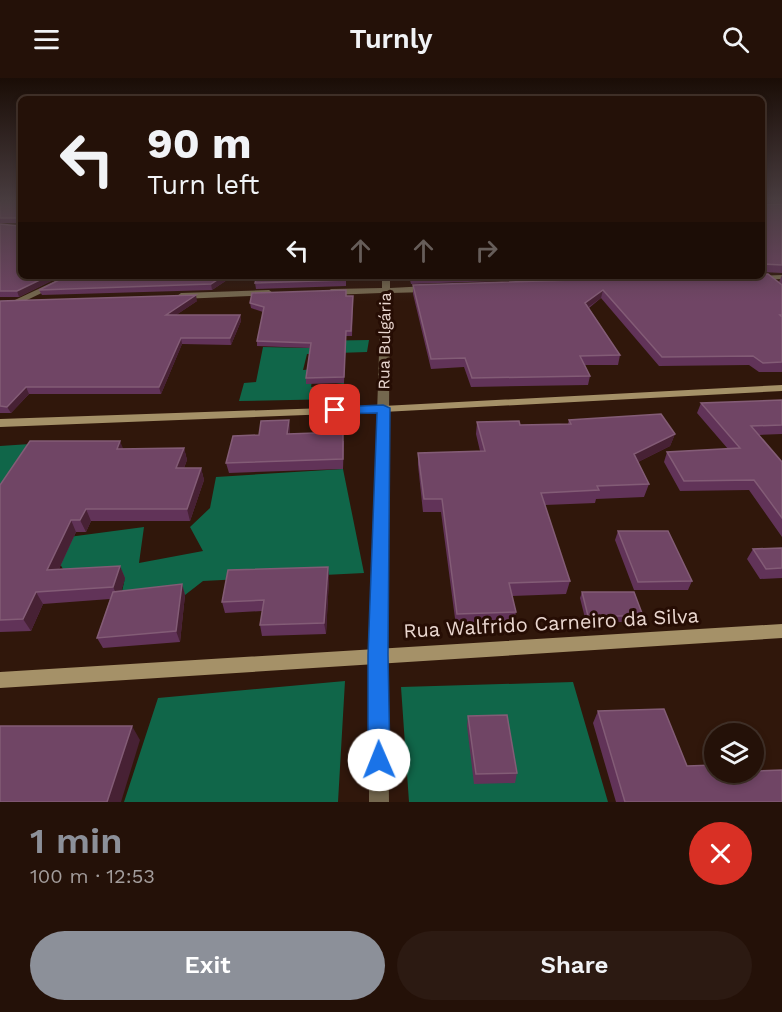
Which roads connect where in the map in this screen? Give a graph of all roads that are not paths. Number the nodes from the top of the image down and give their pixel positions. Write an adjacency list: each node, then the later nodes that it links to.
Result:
1 (765, 275): 3 (street)
2 (765, 276): 6 (street)
3 (782, 277)
4 (66, 279): 13 (street)
5 (386, 279): 8 (street, Rua Bulgária)
6 (774, 284)
7 (433, 288): 8 (street)
8 (385, 290): 9 (street); 17 (street, Rua Bulgária)
9 (326, 292)
10 (279, 293): 11 (street)
11 (172, 296)
12 (42, 300): 13 (street)
13 (18, 301): 14 (street); 15 (street)
14 (0, 302)
15 (0, 310)
16 (782, 388): 17 (main road)
17 (383, 408): 18 (main road); 20 (street, Rua Bulgária)
18 (0, 423)
19 (782, 631): 20 (main road, Rua Walfrido Carneiro da Silva)
20 (378, 655): 21 (main road, Rua Walfrido Carneiro da Silva); 22 (street, Rua Bulgária)
21 (0, 680)
22 (379, 802)

